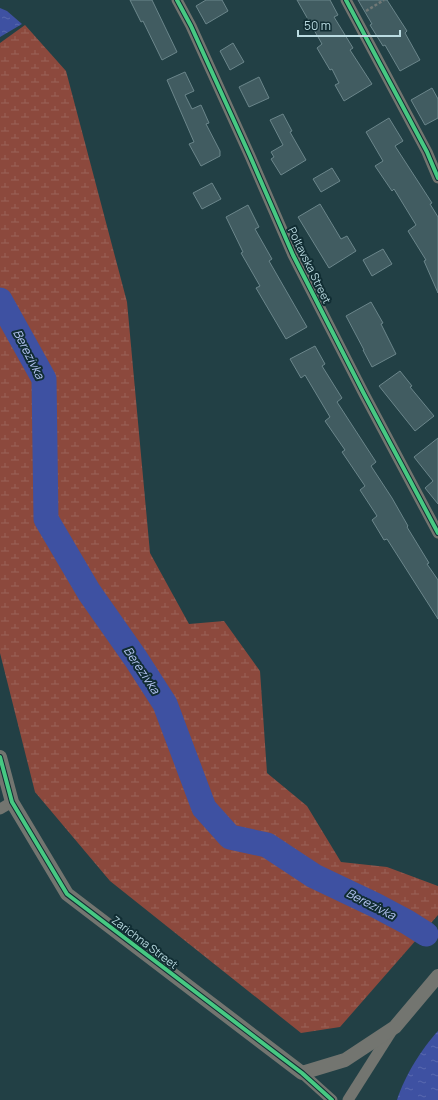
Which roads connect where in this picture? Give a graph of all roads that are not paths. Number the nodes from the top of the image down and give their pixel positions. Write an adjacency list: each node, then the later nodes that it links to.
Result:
1 (177, 0): 4 (street, Poltavska Street)
2 (346, 0): 3 (street)
3 (438, 178)
4 (438, 533)
5 (0, 757): 6 (street, Zarichna Street)
6 (6, 806): 9 (street, Zarichna Street)
7 (438, 976): 8 (street)
8 (394, 1026): 9 (street); 11 (street)
9 (302, 1073): 10 (street, Zarichna Street)
10 (332, 1100)
11 (348, 1100)

